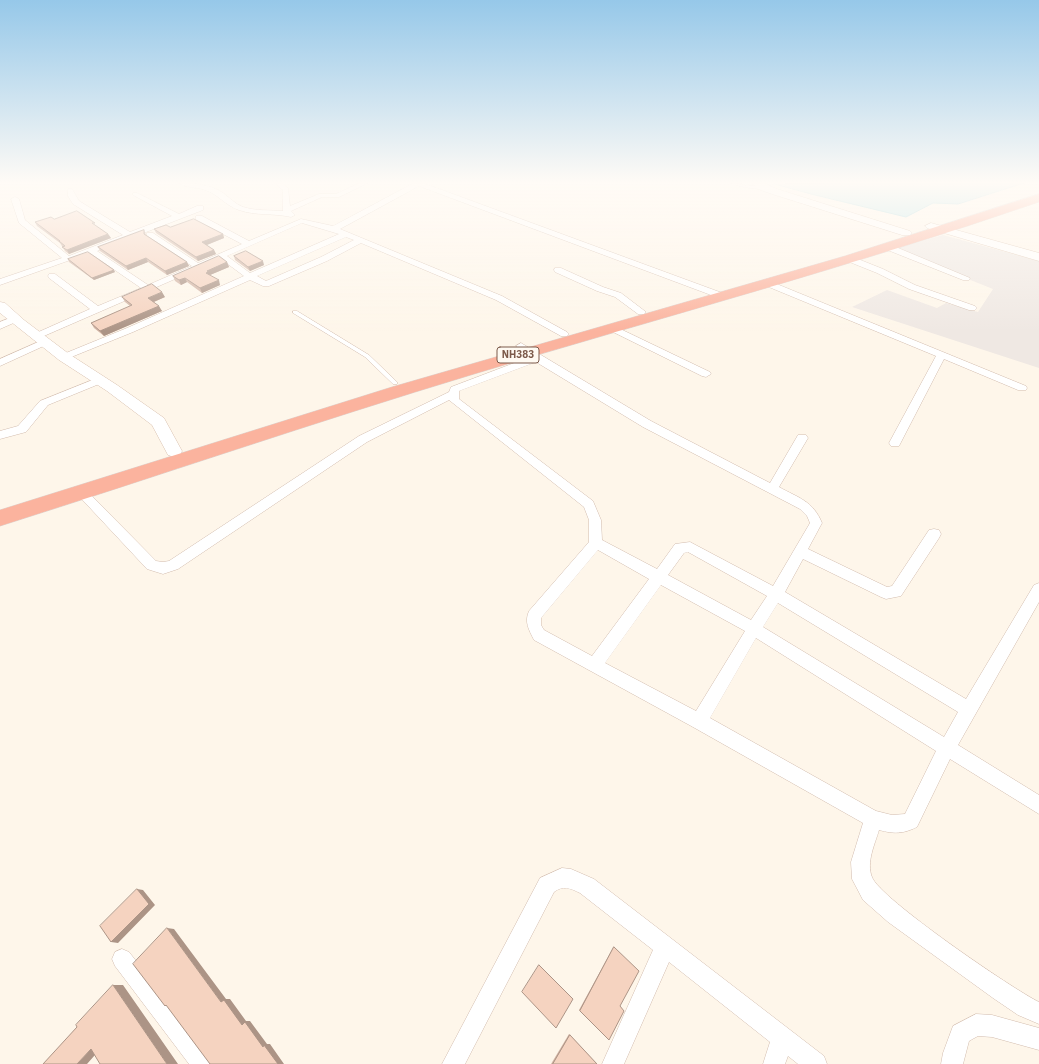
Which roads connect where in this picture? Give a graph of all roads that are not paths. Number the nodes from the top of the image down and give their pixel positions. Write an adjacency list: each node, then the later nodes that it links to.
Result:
1 (36, 233): 20 (street)
2 (125, 233): 12 (street)
3 (135, 233): 12 (street)
4 (227, 233): 15 (street)
5 (275, 233): 15 (street)
6 (343, 233): 11 (street)
7 (552, 233): 30 (street)
8 (906, 233): 30 (highway, NH383)
9 (924, 233): 16 (highway, NH383)
10 (953, 233): 19 (street)
11 (346, 234): 14 (street); 25 (street)
12 (129, 235): 17 (street)
13 (150, 235): 22 (street)
14 (361, 240): 25 (street); 39 (street)
15 (249, 244): 18 (street)
16 (888, 247): 21 (highway, NH383); 26 (street)
17 (91, 250): 20 (street); 29 (street)
18 (222, 256): 22 (street); 25 (street)
19 (1039, 257)
20 (68, 259): 27 (street)
21 (850, 259): 28 (highway, NH383); 32 (street)
22 (198, 266): 29 (street)
23 (558, 270): 35 (street)
24 (52, 276): 33 (street)
25 (248, 276): 43 (street)
26 (966, 278)
27 (0, 282)
28 (767, 283): 30 (highway, NH383); 42 (street)
29 (147, 288): 33 (street)
30 (717, 294): 35 (highway, NH383); 38 (highway, NH383)
31 (0, 306): 36 (street)
32 (972, 308)
33 (97, 310): 40 (street)
34 (295, 312): 47 (lane)
35 (640, 312): 39 (highway, NH383)
36 (15, 319): 37 (street); 40 (street)
37 (0, 326)
38 (612, 328): 41 (highway, NH383); 45 (street)
39 (564, 334): 41 (highway, NH383)
40 (41, 339): 43 (street); 44 (street)
41 (529, 352): 47 (highway, NH383); 49 (street); 53 (highway, NH383); 55 (street)
42 (941, 355): 48 (street); 52 (street)
43 (64, 357): 46 (street)
44 (0, 363)
45 (706, 374)
46 (100, 380): 50 (street); 54 (street)
47 (395, 383): 53 (highway, NH383)
48 (1022, 388)
49 (453, 394): 56 (street); 60 (street)
50 (0, 435)
51 (802, 438): 55 (street)
52 (895, 443)
53 (206, 446): 54 (highway, NH383); 56 (highway, NH383)
54 (174, 451): 57 (highway, NH383)
55 (772, 489): 61 (street)
56 (82, 493): 58 (highway, NH383)
57 (0, 505)
58 (0, 518)
59 (934, 534): 61 (street)
60 (596, 543): 62 (street); 66 (street)
61 (800, 552): 64 (street)
62 (659, 577): 64 (street); 65 (street); 66 (street)
63 (1039, 589): 67 (street)
64 (776, 594): 65 (street); 67 (street)
65 (754, 629): 68 (street); 69 (street)
66 (595, 664): 68 (street)
67 (969, 710): 69 (street)
68 (699, 721): 71 (street)
69 (946, 749): 70 (street); 71 (street)
70 (1039, 805)
71 (874, 819): 74 (street)
72 (665, 946): 75 (street); 78 (street); 79 (street)
73 (122, 959): 77 (street)
74 (1039, 1013)
75 (782, 1038): 80 (street); 81 (street)
76 (1039, 1039): 82 (street)
77 (203, 1064)
78 (453, 1064)
79 (613, 1064)
80 (774, 1064)
81 (816, 1064)
82 (952, 1064)

